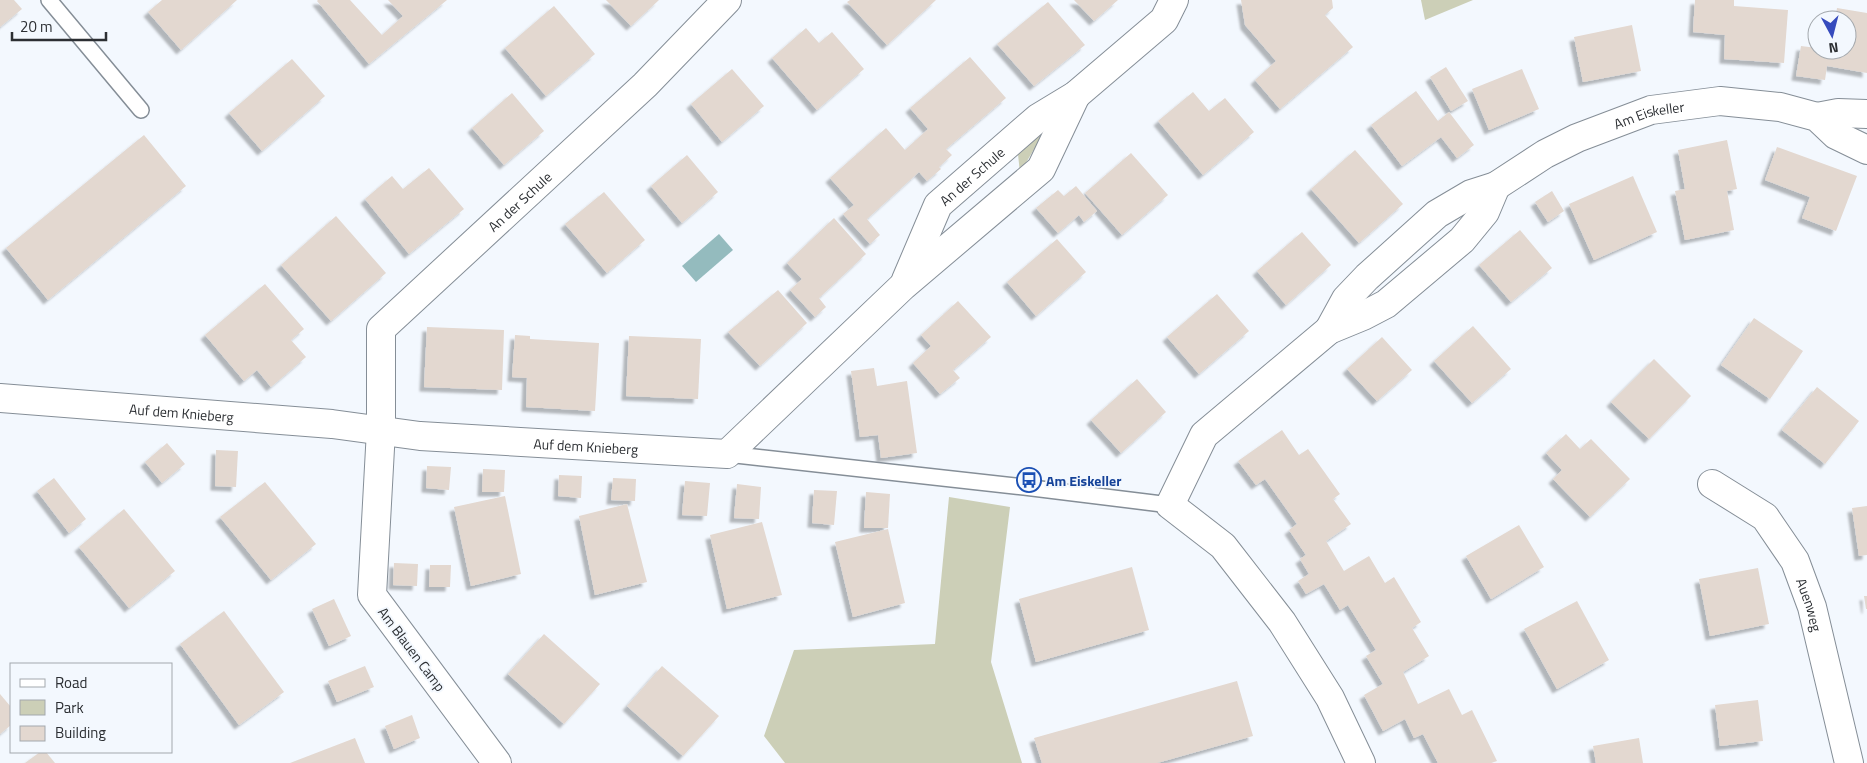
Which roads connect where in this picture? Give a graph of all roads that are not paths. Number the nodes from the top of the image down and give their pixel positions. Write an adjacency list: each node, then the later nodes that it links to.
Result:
1 (50, 0): 5 (lane)
2 (727, 0): 13 (street, An der Schule)
3 (1174, 0): 4 (street, An der Schule)
4 (1076, 95): 10 (street, An der Schule); 10 (street, An der Schule)
5 (141, 110)
6 (1867, 114): 7 (street, Am Eiskeller)
7 (1817, 118): 8 (street, Am Eiskeller); 9 (street, Am Eiskeller)
8 (1867, 150)
9 (1496, 186): 11 (street, Am Eiskeller); 11 (street, Am Eiskeller)
10 (903, 286): 14 (street, An der Schule)
11 (1329, 330): 16 (street, Am Eiskeller)
12 (0, 398): 13 (street, Auf dem Knieberg)
13 (381, 430): 14 (street, Auf dem Knieberg); 18 (street, Am Blauen Camp)
14 (727, 454): 16 (lane, Auf dem Knieberg)
15 (1712, 484): 17 (street, Auenweg)
16 (1170, 505): 19 (street)
17 (1845, 762)
18 (497, 763)
19 (1361, 763)

